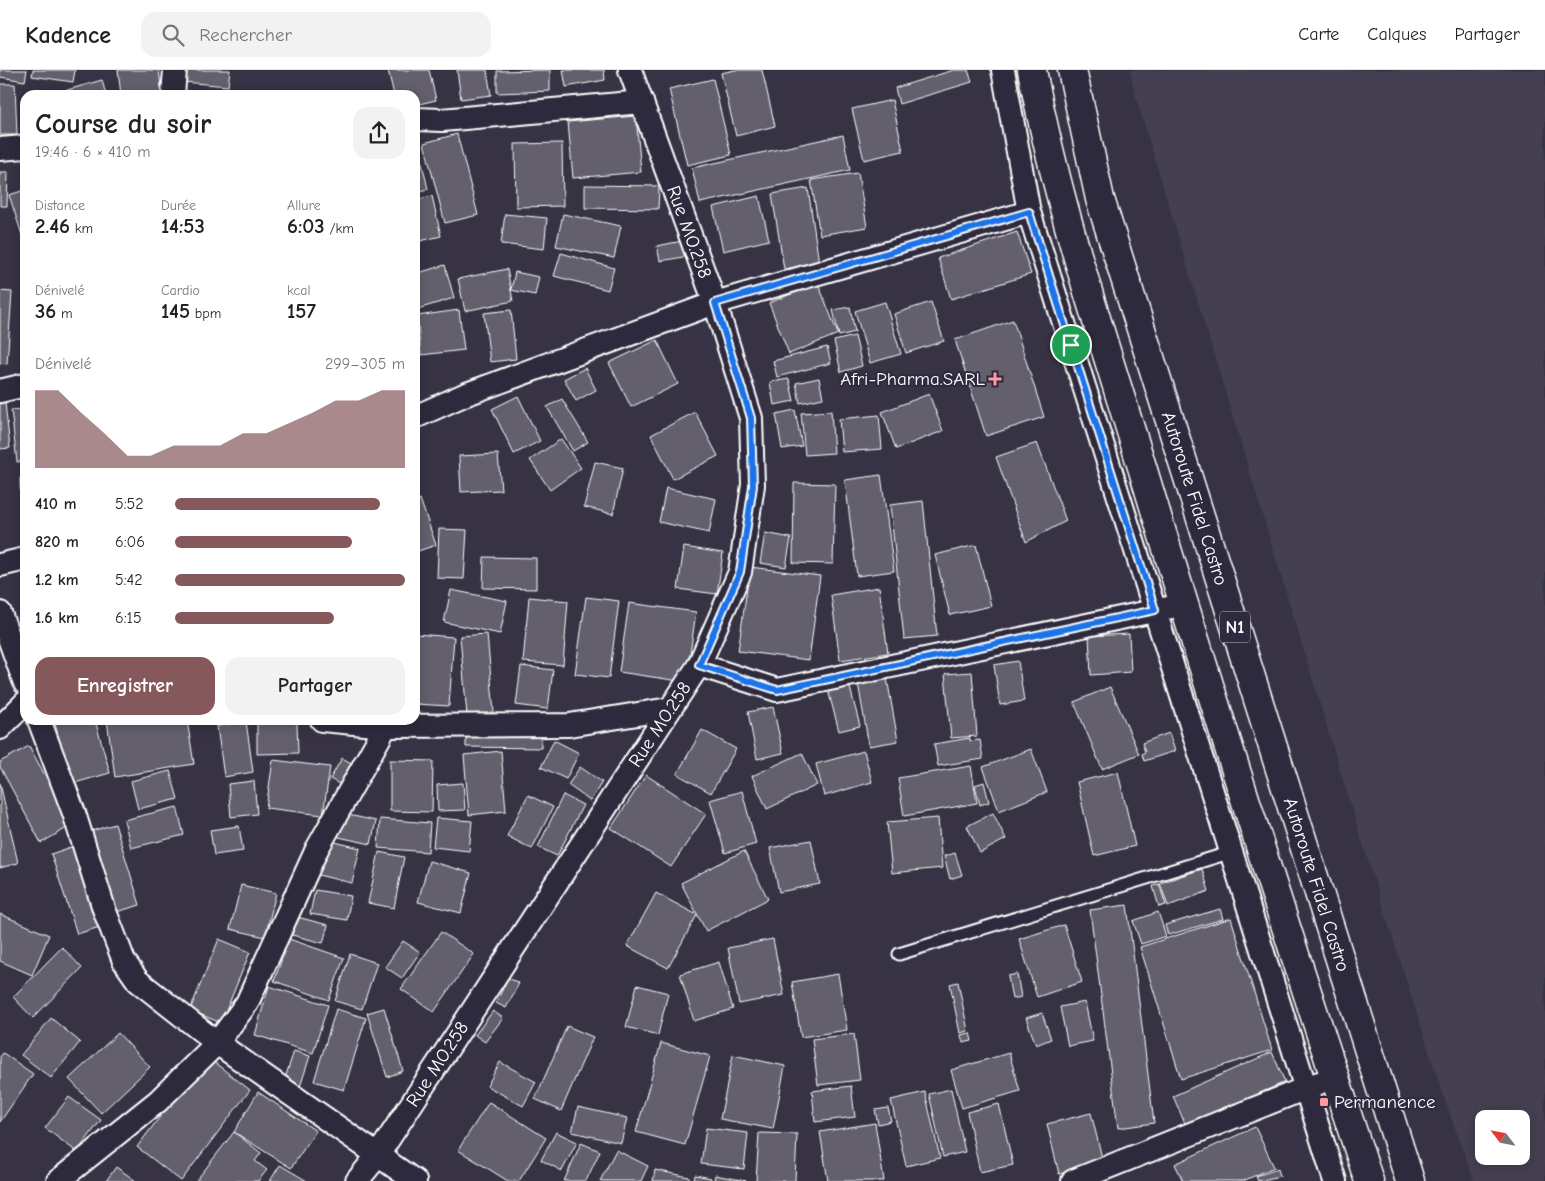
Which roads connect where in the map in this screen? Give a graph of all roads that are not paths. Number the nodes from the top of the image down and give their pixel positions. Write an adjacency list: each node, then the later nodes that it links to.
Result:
1 (175, 70): 6 (street)
2 (630, 70): 7 (street, Rue MO.258)
3 (1003, 70): 11 (street)
4 (1032, 70): 18 (highway, N1)
5 (1072, 70): 41 (highway, Autoroute Fidel Castro / N1)
6 (174, 90)
7 (642, 102): 8 (street); 12 (street, Rue MO.258)
8 (420, 119)
9 (20, 147): 10 (street)
10 (0, 149)
11 (1029, 212): 12 (street); 19 (street)
12 (715, 303): 15 (street); 21 (street, Rue MO.258)
13 (20, 386): 14 (street)
14 (0, 391)
15 (420, 415)
16 (20, 560): 17 (street)
17 (0, 565)
18 (1184, 604): 19 (street); 32 (highway, N1)
19 (1155, 610): 21 (street); 29 (street)
20 (0, 613): 22 (street)
21 (699, 665): 24 (street, Rue MO.258)
22 (20, 669)
23 (20, 708): 28 (street)
24 (670, 709): 27 (street); 34 (street, Rue MO.258)
25 (41, 725): 31 (street)
26 (375, 725): 27 (street)
27 (386, 726): 31 (street)
28 (0, 728)
29 (1232, 852): 30 (lane); 33 (street)
30 (900, 954)
31 (217, 1042): 34 (street); 35 (street)
32 (1334, 1077): 33 (street); 40 (highway, N1)
33 (1307, 1088): 38 (street); 39 (street)
34 (378, 1155): 36 (street, Rue MO.258); 37 (street)
35 (58, 1181)
36 (357, 1181)
37 (416, 1181)
38 (1073, 1181)
39 (1335, 1181)
40 (1369, 1181)
41 (1410, 1181)

